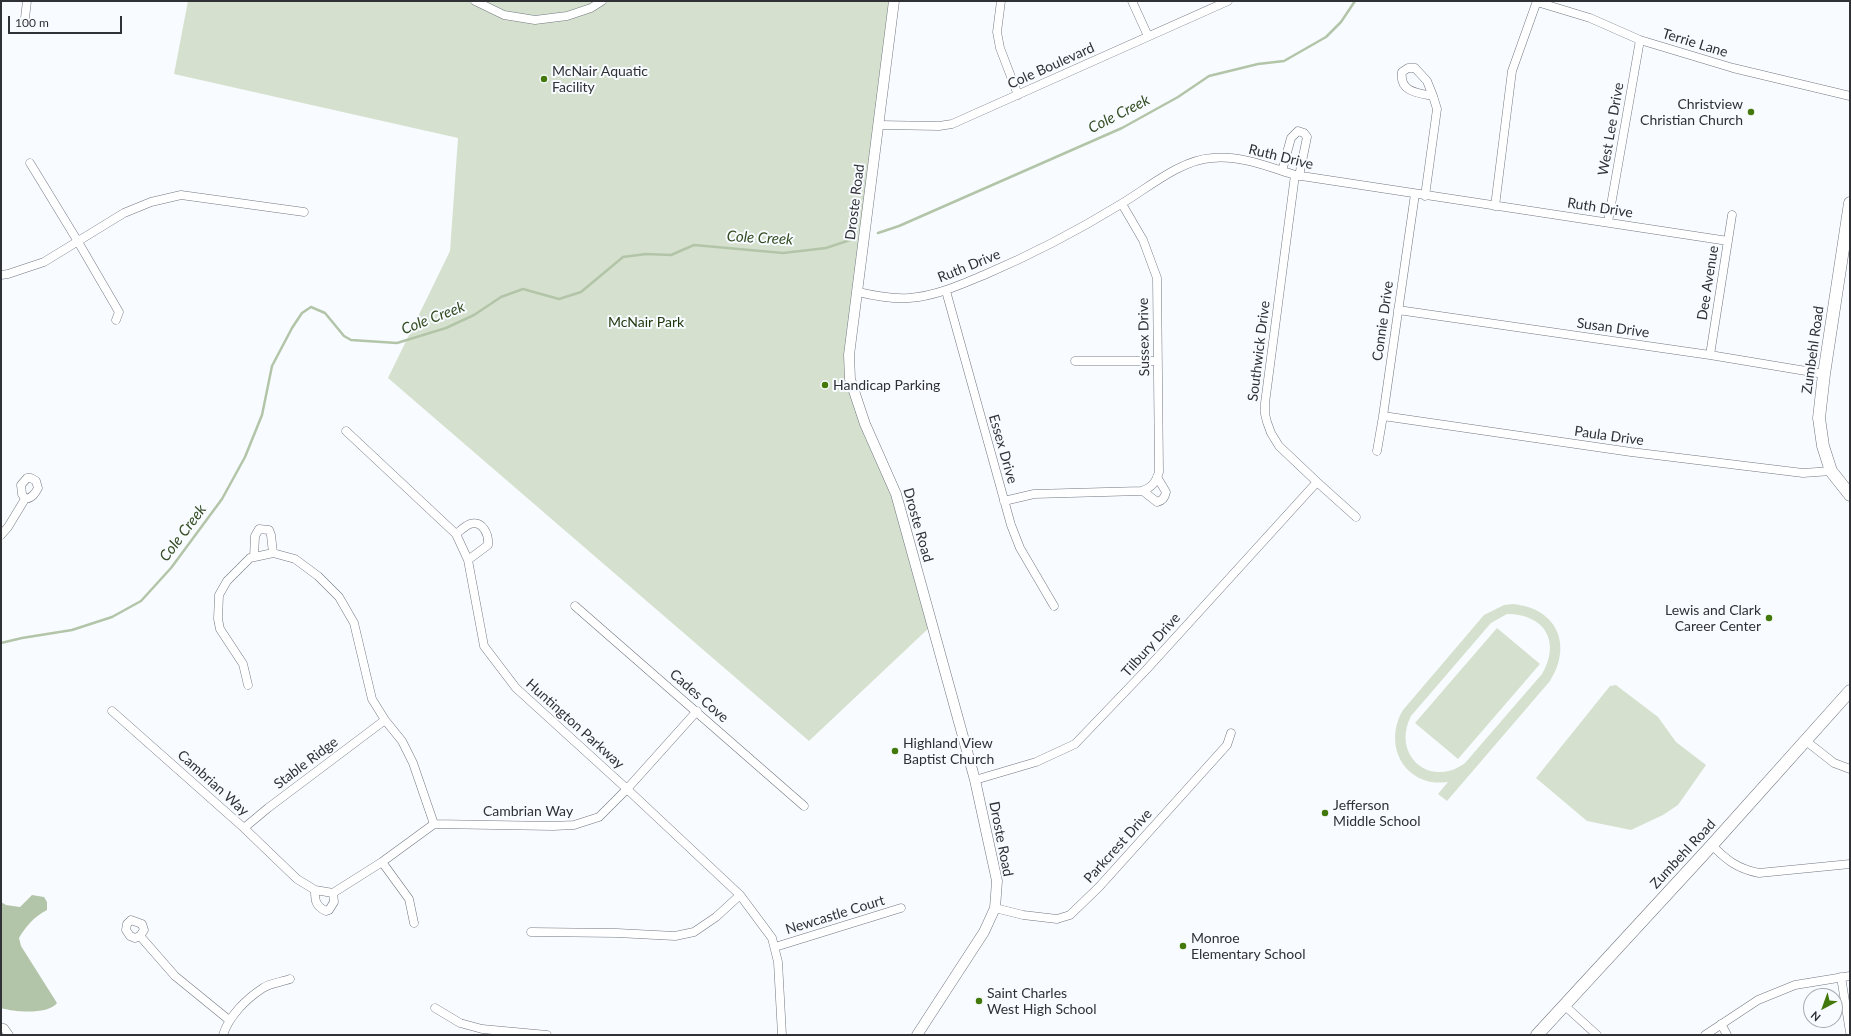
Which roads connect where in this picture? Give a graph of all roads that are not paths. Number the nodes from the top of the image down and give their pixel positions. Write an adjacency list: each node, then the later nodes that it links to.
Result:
1 (27, 1): 9 (street)
2 (475, 1): 3 (street)
3 (602, 1)
4 (894, 1): 15 (street, Droste Road)
5 (1001, 1): 12 (street)
6 (1132, 1): 10 (street)
7 (1228, 1): 10 (street, Cole Boulevard)
8 (1537, 1): 11 (street, Terrie Lane); 23 (street)
9 (26, 18)
10 (1148, 36): 12 (street, Cole Boulevard)
11 (1640, 40): 14 (street, Terrie Lane); 26 (street, West Lee Drive)
12 (1018, 95): 15 (street, Cole Boulevard)
13 (1433, 96): 20 (street)
14 (1850, 96)
15 (879, 125): 31 (street, Droste Road)
16 (30, 163): 27 (street)
17 (1282, 171): 18 (street, Ruth Drive); 18 (street, Southwick Drive); 22 (street, Ruth Drive)
18 (1297, 176): 19 (street, Ruth Drive); 43 (street, Southwick Drive)
19 (1415, 194): 20 (street, Ruth Drive); 32 (street, Connie Drive)
20 (1425, 196): 23 (street, Ruth Drive)
21 (1850, 203): 37 (main road, Zumbehl Road)
22 (1122, 204): 30 (street, Ruth Drive); 36 (street, Sussex Drive)
23 (1495, 206): 26 (street, Ruth Drive)
24 (304, 212): 27 (street)
25 (1732, 215): 28 (street, Dee Avenue)
26 (1608, 222): 28 (street, Ruth Drive)
27 (77, 240): 29 (street); 33 (street)
28 (1728, 241): 34 (street, Dee Avenue)
29 (1, 275)
30 (946, 291): 31 (street, Ruth Drive); 47 (street, Essex Drive)
31 (858, 292): 64 (street, Droste Road)
32 (1398, 310): 34 (street, Susan Drive); 38 (street, Connie Drive)
33 (116, 320)
34 (1710, 355): 37 (street, Susan Drive)
35 (1075, 361): 36 (street)
36 (1157, 361): 42 (street, Sussex Drive)
37 (1824, 374): 41 (main road, Zumbehl Road)
38 (1383, 416): 40 (street, Connie Drive); 41 (street, Paula Drive)
39 (346, 431): 49 (street, Huntington Parkway)
40 (1377, 451)
41 (1831, 471): 45 (main road, Zumbehl Road)
42 (1158, 477): 44 (street); 44 (street, Sussex Drive)
43 (1317, 482): 48 (street, Southwick Drive); 64 (street, Tilbury Drive)
44 (1143, 491): 47 (street)
45 (1850, 495)
46 (25, 499): 50 (street)
47 (1004, 501): 55 (street, Essex Drive)
48 (1356, 517)
49 (456, 534): 53 (street, Huntington Parkway); 53 (street)
50 (1, 535)
51 (273, 553): 52 (street); 52 (street); 60 (street)
52 (254, 557): 56 (street)
53 (468, 560): 65 (street, Huntington Parkway)
54 (576, 606): 59 (street, Cades Cove)
55 (1054, 606)
56 (248, 685)
57 (1850, 692): 62 (main road, Zumbehl Road)
58 (112, 711): 68 (street, Cambrian Way)
59 (697, 711): 65 (street, Cambrian Way); 66 (street, Cades Cove)
60 (385, 720): 67 (street); 68 (street, Stable Ridge)
61 (1231, 733): 76 (street, Parkcrest Drive)
62 (1806, 741): 63 (street); 69 (main road, Zumbehl Road)
63 (1850, 769)
64 (975, 780): 76 (street, Droste Road)
65 (627, 789): 67 (street, Cambrian Way); 74 (street, Huntington Parkway)
66 (804, 806)
67 (434, 824): 70 (street)
68 (244, 828): 72 (street, Cambrian Way)
69 (1712, 845): 71 (street); 84 (main road, Zumbehl Road)
70 (382, 862): 73 (street); 77 (street)
71 (1850, 864)
72 (315, 890): 73 (street, Cambrian Way); 73 (street)
73 (333, 892)
74 (740, 895): 78 (street); 80 (street, Huntington Parkway)
75 (901, 908): 80 (street, Newcastle Court)
76 (995, 908): 95 (street, Droste Road)
77 (414, 923)
78 (531, 932)
79 (140, 936): 86 (street)
80 (775, 947): 94 (street, Huntington Parkway)
81 (1850, 976): 82 (street)
82 (1841, 977): 87 (street); 89 (street)
83 (290, 979): 86 (street)
84 (1564, 1005): 96 (main road, Zumbehl Road); 97 (street)
85 (435, 1008): 90 (street)
86 (229, 1020): 92 (street)
87 (1721, 1024): 98 (street); 99 (street)
88 (1, 1028): 91 (street)
89 (1850, 1032)
90 (505, 1034): 93 (street)
91 (9, 1035)
92 (223, 1035)
93 (547, 1035)
94 (782, 1035)
95 (917, 1035)
96 (1537, 1035)
97 (1597, 1035)
98 (1705, 1035)
99 (1727, 1035)

